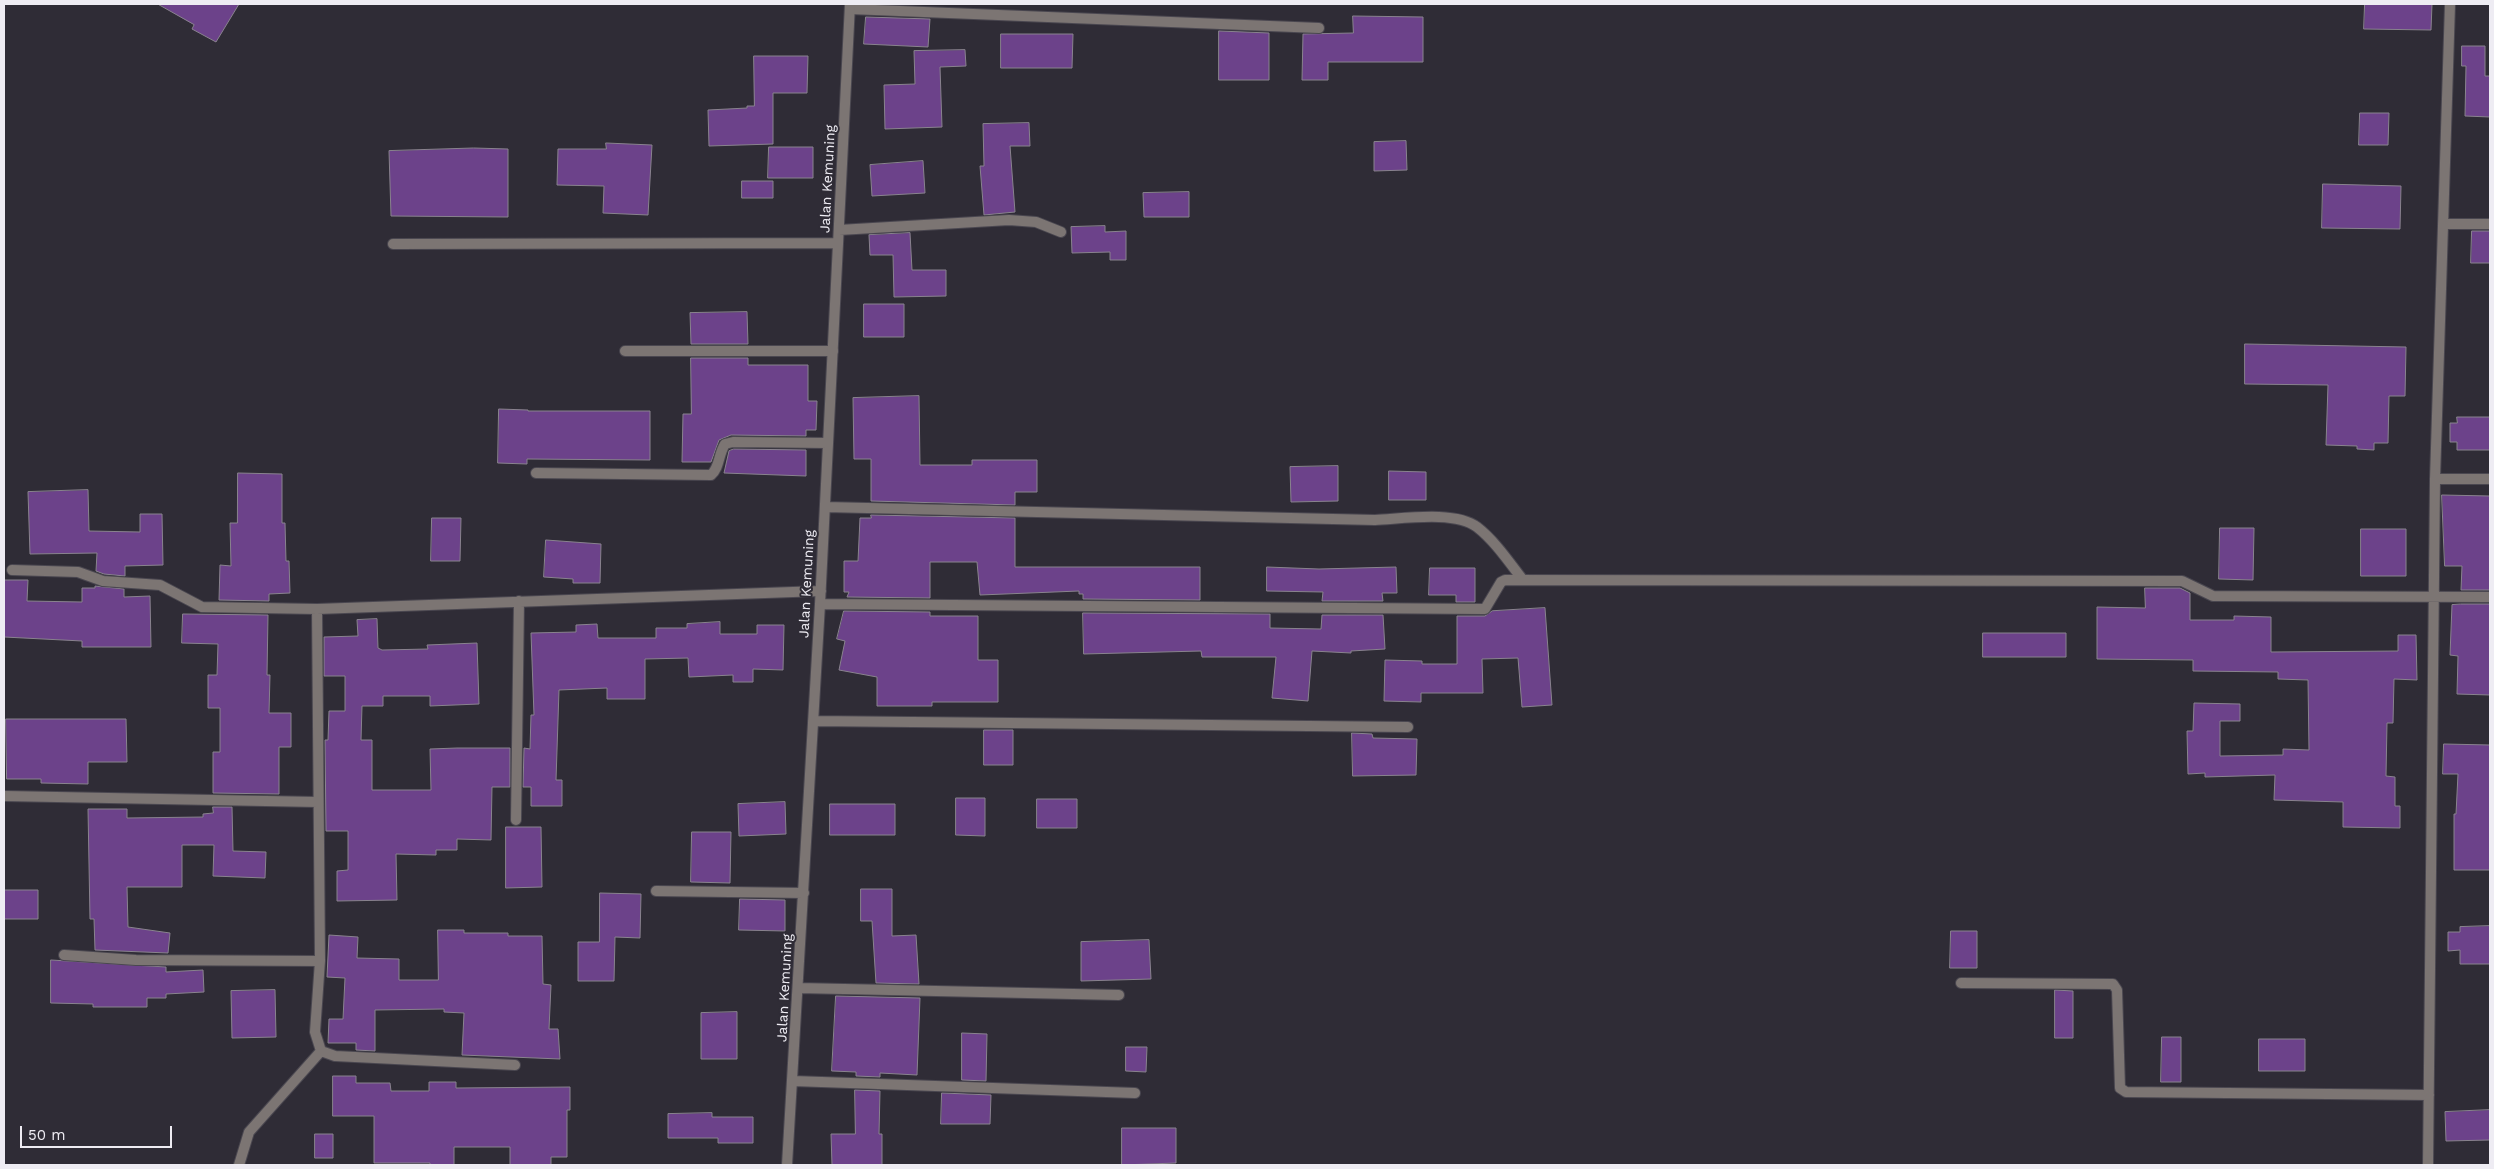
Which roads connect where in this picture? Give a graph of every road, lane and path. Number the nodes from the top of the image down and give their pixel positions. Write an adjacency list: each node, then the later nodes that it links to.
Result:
1 (2450, 4): 4 (street)
2 (850, 6): 3 (street); 6 (street, Jalan Kemuning)
3 (1319, 28)
4 (2443, 224): 5 (street); 14 (street)
5 (2490, 224)
6 (839, 230): 7 (street); 8 (street, Jalan Kemuning)
7 (1061, 232)
8 (838, 242): 9 (street); 11 (street, Jalan Kemuning)
9 (393, 244)
10 (625, 351): 11 (street)
11 (833, 351): 12 (street, Jalan Kemuning)
12 (828, 443): 13 (street); 16 (street, Jalan Kemuning)
13 (536, 473)
14 (2435, 478): 15 (street); 20 (street)
15 (2490, 479)
16 (825, 507): 18 (street); 19 (street, Jalan Kemuning)
17 (12, 570): 24 (street)
18 (1522, 580): 20 (street); 23 (street)
19 (821, 591): 22 (street); 23 (street, Jalan Kemuning)
20 (2434, 596): 21 (street); 41 (street)
21 (2490, 597)
22 (519, 601): 24 (street); 29 (street)
23 (820, 604): 25 (street, Jalan Kemuning)
24 (317, 609): 28 (street)
25 (813, 721): 26 (street); 31 (street, Jalan Kemuning)
26 (1408, 727)
27 (4, 796): 28 (street)
28 (318, 802): 33 (street)
29 (516, 820)
30 (656, 891): 31 (street)
31 (804, 893): 35 (street, Jalan Kemuning)
32 (64, 954): 33 (street)
33 (320, 961): 37 (street)
34 (1961, 983): 41 (street)
35 (798, 988): 36 (street); 39 (street, Jalan Kemuning)
36 (1119, 995)
37 (322, 1051): 38 (street); 42 (street)
38 (515, 1065)
39 (793, 1081): 40 (street); 43 (street, Jalan Kemuning)
40 (1135, 1093)
41 (2429, 1095): 44 (street)
42 (239, 1165)
43 (787, 1165)
44 (2428, 1165)

